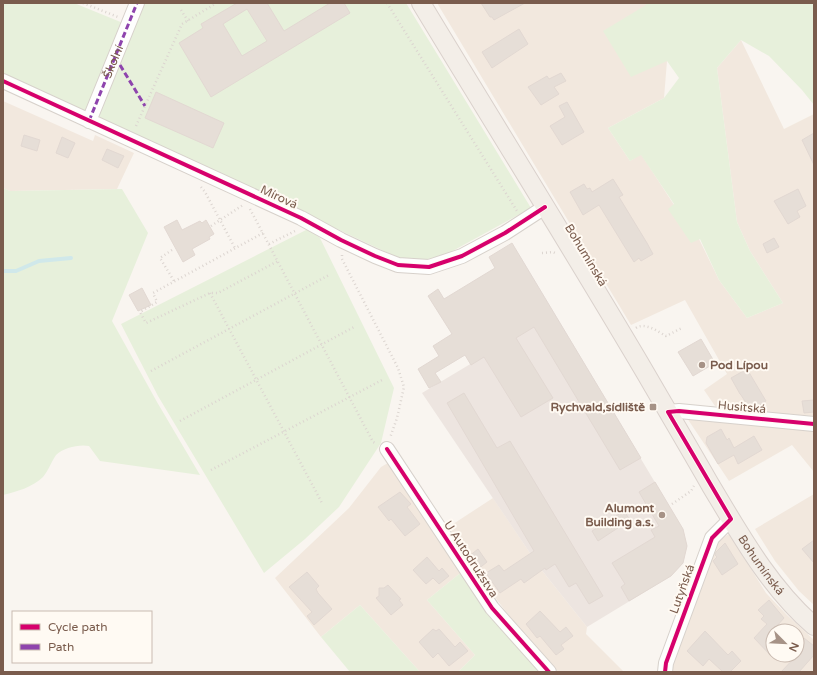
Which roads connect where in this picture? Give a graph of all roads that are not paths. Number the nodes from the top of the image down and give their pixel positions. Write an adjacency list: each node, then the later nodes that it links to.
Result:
1 (137, 3): 4 (street, Školní)
2 (421, 3): 5 (main road, Bohumínská)
3 (3, 81): 4 (street, Mírová)
4 (89, 120): 5 (street, Mírová)
5 (545, 207): 6 (main road, Bohumínská)
6 (668, 412): 7 (street, Husitská); 9 (main road, Bohumínská)
7 (814, 424)
8 (387, 449): 11 (street, U Autodružstva)
9 (731, 519): 10 (main road, Bohumínská); 12 (street, Lutyňská)
10 (814, 626)
11 (549, 672)
12 (665, 672)

